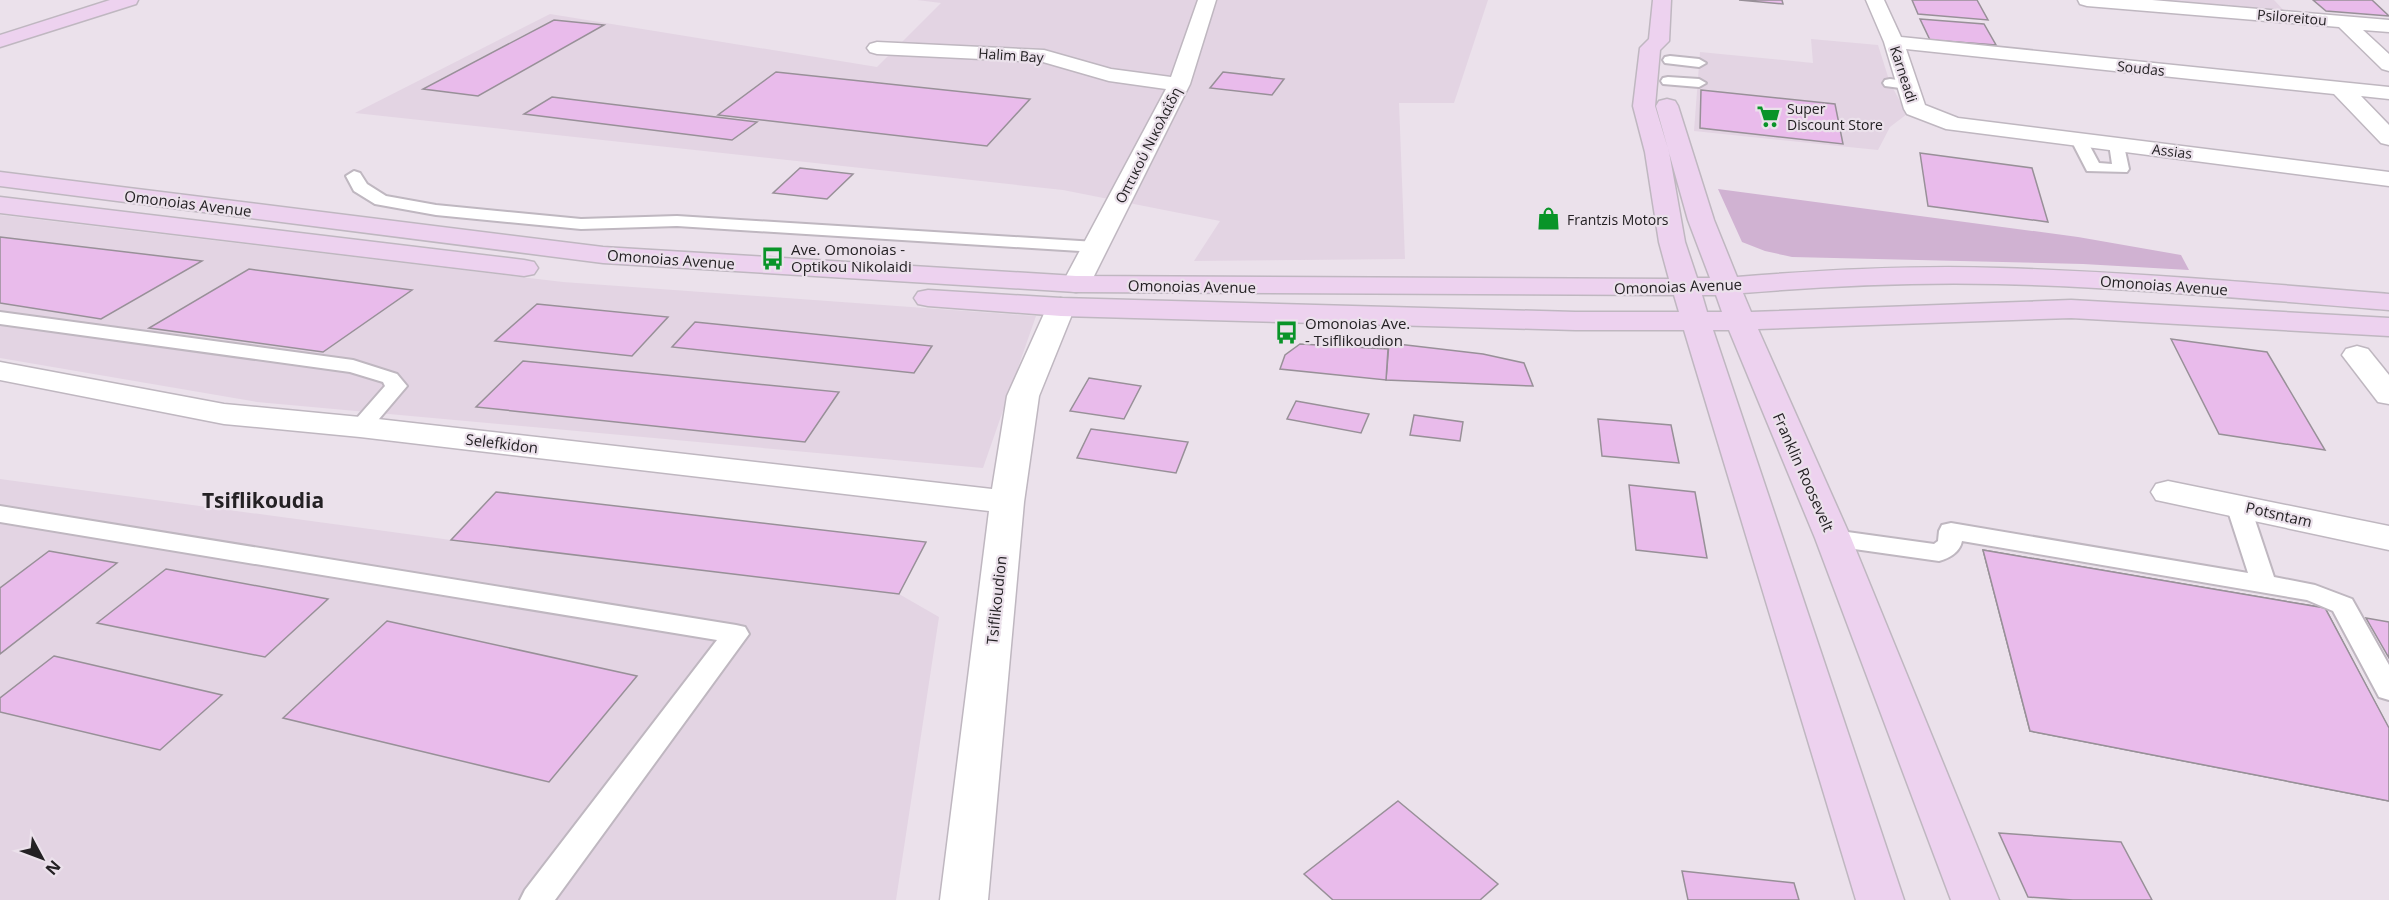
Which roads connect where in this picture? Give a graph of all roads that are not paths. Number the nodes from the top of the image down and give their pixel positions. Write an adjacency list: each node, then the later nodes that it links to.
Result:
1 (82, 0): 8 (main road)
2 (129, 0): 10 (main road)
3 (1208, 0): 17 (street, Οπτικού Νικολαΐδη)
4 (1662, 0): 13 (main road, Franklin Roosevelt)
5 (1875, 0): 11 (street, Karneadi)
6 (2087, 0): 7 (street, Psiloreitou)
7 (2344, 22): 9 (street, Psiloreitou); 15 (street)
8 (0, 25)
9 (2389, 26)
10 (0, 41)
11 (1894, 42): 18 (street, Soudas); 20 (street, Karneadi)
12 (877, 48): 17 (street, Halim Bay)
13 (1666, 61): 14 (lane); 16 (lane); 29 (main road, Franklin Roosevelt); 30 (main road, Franklin Roosevelt)
14 (1699, 63)
15 (2389, 65)
16 (1699, 83)
17 (1179, 84): 28 (street, Οπτικού Νικολαΐδη)
18 (2340, 88): 19 (street, Soudas); 21 (street)
19 (2389, 93)
20 (1954, 123): 22 (street, Assias)
21 (2389, 138)
22 (2079, 140): 23 (street, Assias); 23 (lane)
23 (2117, 144): 26 (street, Assias)
24 (354, 176): 28 (lane)
25 (0, 179): 31 (main road, Omonoias Avenue)
26 (2389, 179)
27 (0, 205): 31 (main road, Omonoias Avenue)
28 (1096, 247): 31 (street, Οπτικού Νικολαΐδη)
29 (1685, 286): 30 (main road, Omonoias Avenue); 31 (main road, Omonoias Avenue); 34 (main road, Franklin Roosevelt)
30 (1726, 286): 32 (main road, Omonoias Avenue); 35 (main road, Franklin Roosevelt)
31 (1068, 296): 34 (main road, Omonoias Avenue); 42 (street, Tsiflikoudion)
32 (2389, 302)
33 (0, 318): 40 (lane)
34 (1696, 321): 35 (main road, Omonoias Avenue); 51 (main road, Franklin Roosevelt)
35 (1740, 321): 36 (main road, Omonoias Avenue); 45 (main road, Franklin Roosevelt)
36 (2389, 327)
37 (2357, 356): 39 (street)
38 (0, 371): 40 (street, Selefkidon)
39 (2389, 395)
40 (360, 427): 42 (street, Selefkidon)
41 (2168, 492): 43 (street, Potsntam)
42 (1007, 502): 50 (street, Tsiflikoudion)
43 (2238, 505): 46 (street, Potsntam); 47 (lane)
44 (0, 514): 49 (lane)
45 (1833, 538): 47 (lane); 52 (main road, Franklin Roosevelt)
46 (2389, 538)
47 (2264, 584): 48 (lane)
48 (2389, 690)
49 (536, 900)
50 (964, 900)
51 (1880, 900)
52 (1975, 900)

